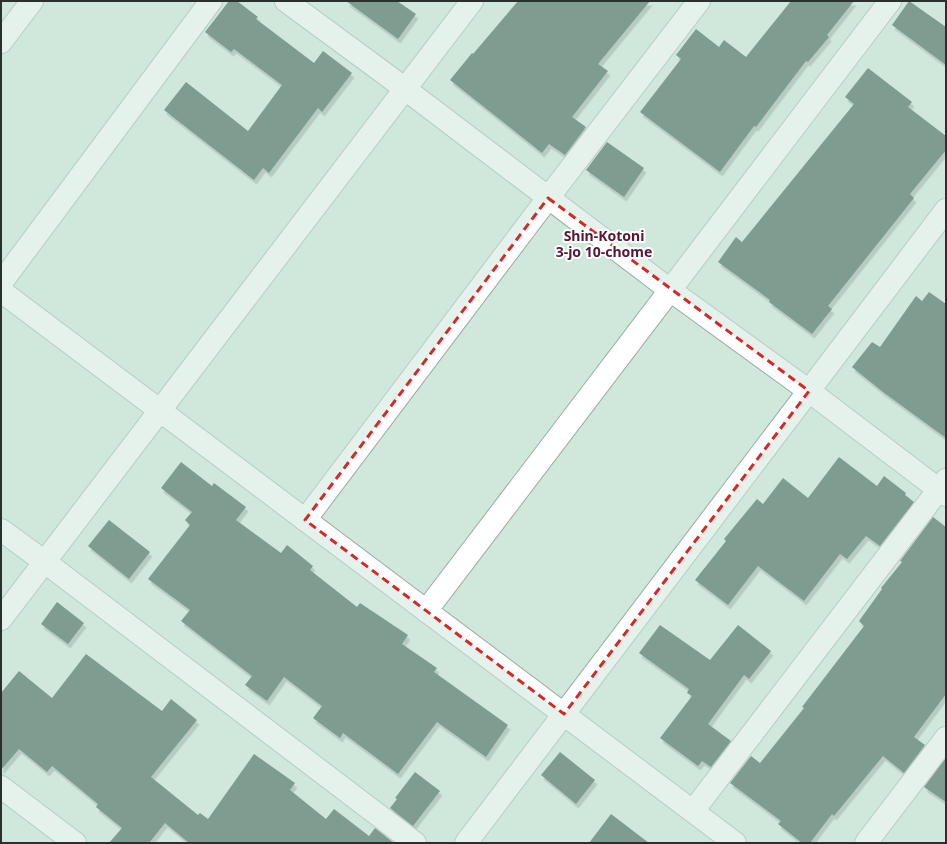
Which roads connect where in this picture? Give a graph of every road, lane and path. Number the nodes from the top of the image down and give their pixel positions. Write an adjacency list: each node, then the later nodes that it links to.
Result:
1 (32, 1): 7 (street)
2 (211, 1): 11 (street)
3 (286, 1): 8 (street)
4 (472, 1): 8 (street)
5 (699, 1): 9 (street)
6 (890, 1): 12 (street)
7 (1, 42)
8 (405, 89): 9 (street); 15 (street)
9 (548, 198): 12 (street); 17 (street)
10 (946, 210): 14 (street)
11 (1, 282)
12 (670, 290): 14 (street); 20 (street)
13 (1, 291): 15 (street)
14 (809, 392): 16 (street); 22 (street)
15 (160, 411): 17 (street); 19 (street)
16 (944, 488): 25 (street)
17 (305, 520): 20 (street)
18 (1, 530): 19 (street)
19 (45, 562): 21 (street); 27 (street)
20 (426, 611): 22 (street)
21 (1, 619)
22 (564, 714): 25 (street); 28 (street)
23 (946, 738): 30 (street)
24 (1, 787): 26 (street)
25 (693, 811): 29 (street)
26 (75, 843)
27 (415, 843)
28 (466, 843)
29 (735, 843)
30 (866, 843)

